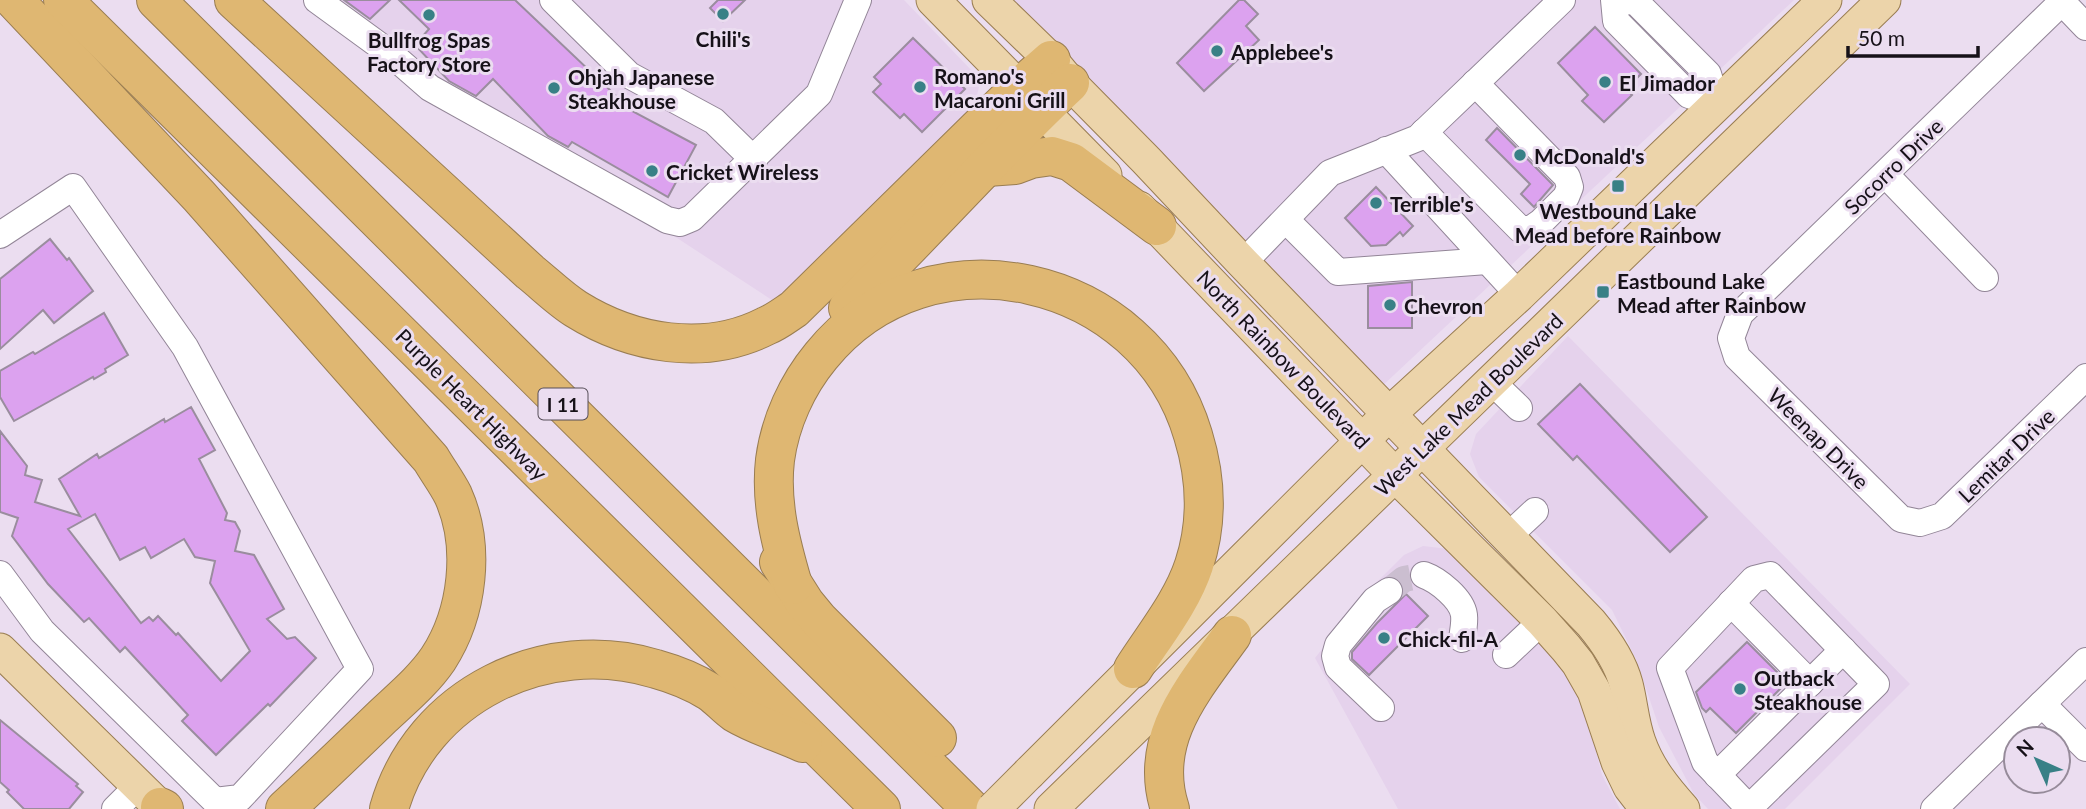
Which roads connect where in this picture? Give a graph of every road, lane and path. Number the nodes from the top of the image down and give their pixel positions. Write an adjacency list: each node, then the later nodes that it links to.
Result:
1 (14, 0): 70 (highway)
2 (62, 0): 64 (highway, Purple Heart Highway)
3 (156, 0): 73 (highway, I 11)
4 (234, 0): 20 (highway)
5 (317, 0): 24 (street)
6 (552, 0): 24 (street)
7 (858, 0): 24 (street)
8 (933, 0): 20 (main road, North Rainbow Boulevard)
9 (989, 0): 18 (main road, North Rainbow Boulevard)
10 (1562, 0): 19 (street)
11 (1614, 0): 21 (street)
12 (1621, 0): 21 (street)
13 (1825, 0): 21 (main road, West Lake Mead Boulevard)
14 (1884, 0): 16 (main road, West Lake Mead Boulevard)
15 (2063, 1): 17 (street); 26 (street, Socorro Drive)
16 (1858, 26): 21 (main road); 34 (main road, West Lake Mead Boulevard)
17 (2086, 27)
18 (1060, 72): 20 (highway); 32 (main road, North Rainbow Boulevard)
19 (1475, 83): 22 (street); 28 (street)
20 (1030, 99): 25 (highway); 29 (main road, North Rainbow Boulevard)
21 (1726, 114): 34 (main road); 35 (main road, West Lake Mead Boulevard)
22 (1421, 135): 23 (street); 28 (street)
23 (1386, 150): 27 (street); 31 (street)
24 (754, 160)
25 (987, 167): 29 (highway); 49 (highway)
26 (1885, 174): 33 (street); 36 (street, Socorro Drive)
27 (1286, 220): 31 (street); 32 (street)
28 (1510, 224): 31 (street)
29 (1157, 226): 41 (main road, North Rainbow Boulevard)
30 (0, 235): 47 (street)
31 (1484, 257): 35 (street)
32 (1243, 263): 40 (main road, North Rainbow Boulevard)
33 (1985, 278)
34 (1590, 287): 38 (main road, West Lake Mead Boulevard)
35 (1519, 295): 40 (main road, West Lake Mead Boulevard)
36 (1731, 338): 45 (street, Weenap Drive)
37 (2086, 377): 45 (street, Lemitar Drive)
38 (1492, 382): 39 (street); 42 (main road, West Lake Mead Boulevard)
39 (1520, 408)
40 (1388, 415): 41 (main road, West Lake Mead Boulevard); 42 (main road, North Rainbow Boulevard)
41 (1362, 440): 43 (main road, North Rainbow Boulevard); 59 (main road, West Lake Mead Boulevard)
42 (1420, 448): 43 (main road, West Lake Mead Boulevard); 46 (main road, North Rainbow Boulevard)
43 (1394, 474): 52 (main road, North Rainbow Boulevard); 53 (main road, West Lake Mead Boulevard)
44 (1535, 511): 46 (street)
45 (1920, 523)
46 (1508, 536): 78 (main road, North Rainbow Boulevard)
47 (0, 574)
48 (1424, 575): 54 (street)
49 (793, 585): 59 (highway); 75 (highway)
50 (1389, 591): 62 (street)
51 (1731, 603): 56 (street); 60 (street); 65 (street)
52 (1542, 621): 57 (street); 77 (main road, North Rainbow Boulevard)
53 (1232, 635): 67 (main road, West Lake Mead Boulevard); 76 (highway)
54 (1462, 639)
55 (0, 650): 66 (main road)
56 (1843, 650): 60 (street); 68 (street)
57 (1506, 654)
58 (2086, 661): 61 (street)
59 (1133, 670): 74 (main road, West Lake Mead Boulevard, bridge)
60 (1810, 682): 65 (street)
61 (2042, 704): 63 (street); 79 (street)
62 (1381, 708)
63 (2086, 748)
64 (825, 752): 71 (highway); 72 (highway, Purple Heart Highway)
65 (1717, 775): 68 (street)
66 (156, 803): 69 (street)
67 (1055, 805)
68 (1748, 808)
69 (115, 809)
70 (285, 809)
71 (389, 809)
72 (881, 809)
73 (971, 809)
74 (993, 809)
75 (1008, 809)
76 (1170, 809)
77 (1647, 809)
78 (1683, 809)
79 (1934, 809)

